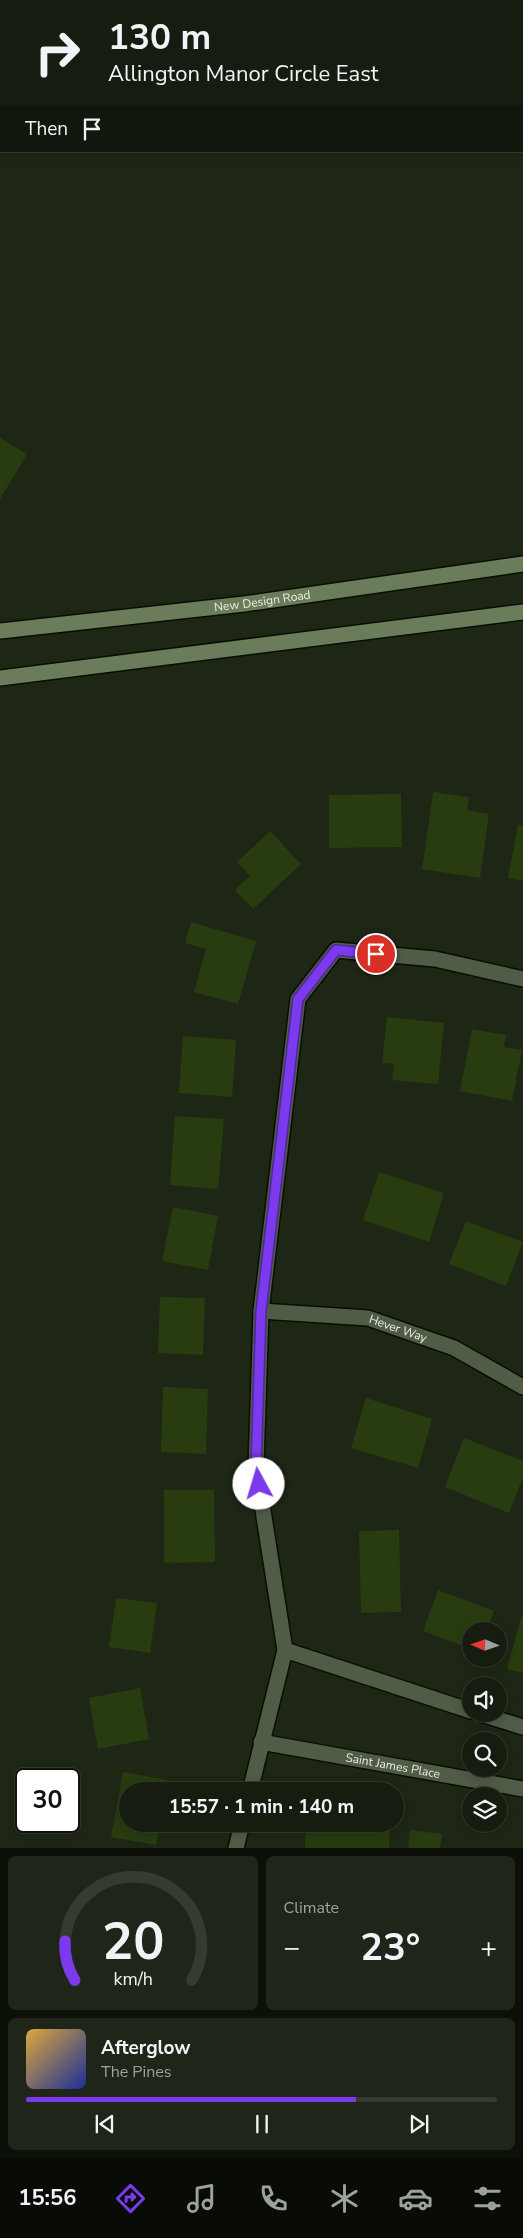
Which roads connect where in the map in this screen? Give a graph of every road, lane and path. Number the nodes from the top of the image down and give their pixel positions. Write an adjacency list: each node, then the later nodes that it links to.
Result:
1 (523, 564): 3 (main road, New Design Road)
2 (523, 612): 4 (main road)
3 (0, 631)
4 (0, 678)
5 (523, 979): 6 (street)
6 (261, 1311): 7 (street, Hever Way); 8 (street)
7 (523, 1387)
8 (285, 1650): 9 (street); 12 (street)
9 (462, 1708)
10 (507, 1722): 11 (street)
11 (523, 1727)
12 (261, 1742): 13 (street); 14 (street, Saint James Place)
13 (252, 1782)
14 (523, 1789)
15 (240, 1832): 16 (street)
16 (236, 1848)

